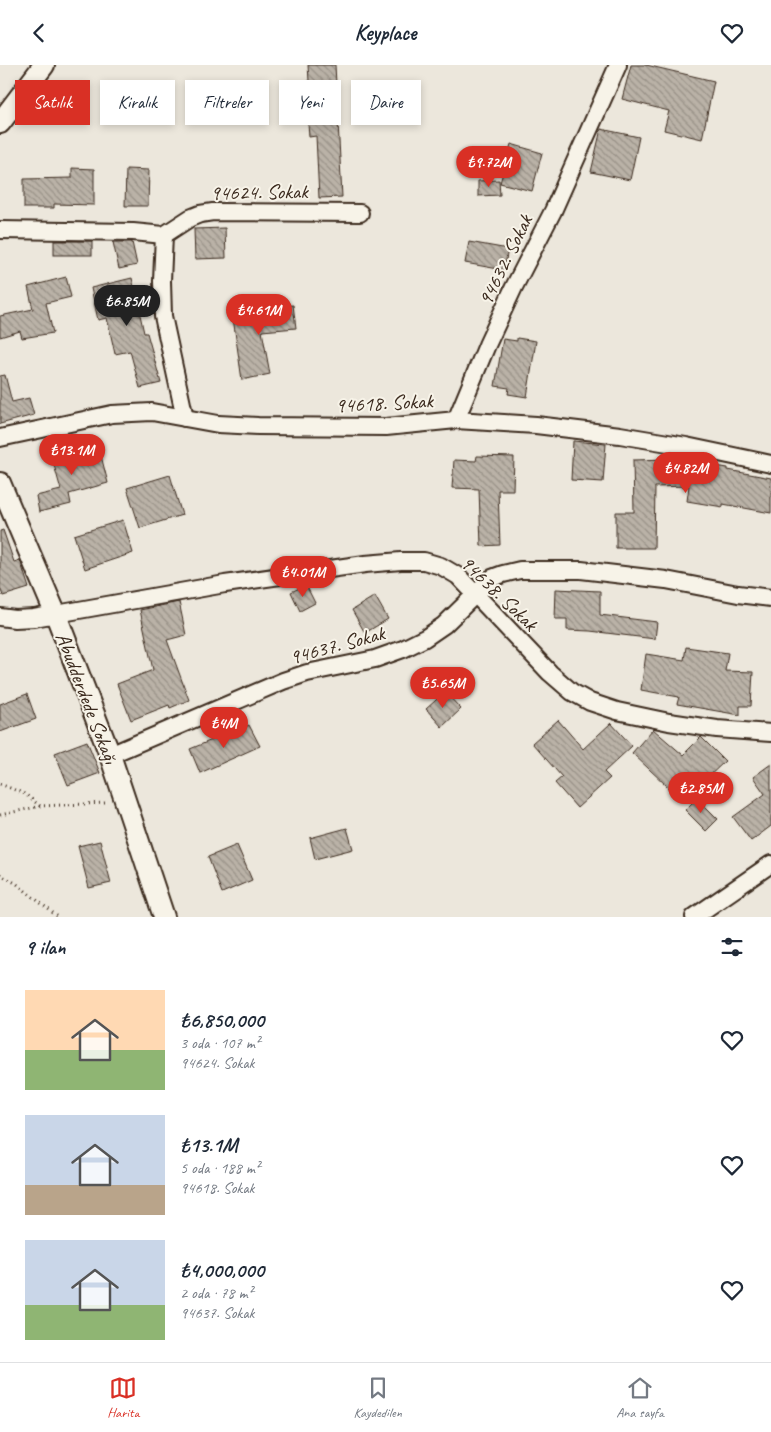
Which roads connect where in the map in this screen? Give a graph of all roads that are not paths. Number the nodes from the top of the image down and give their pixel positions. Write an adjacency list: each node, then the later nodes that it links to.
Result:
1 (44, 65): 3 (street)
2 (618, 65): 8 (street, 94632. Sokak)
3 (0, 123)
4 (360, 213): 6 (street, 94624. Sokak)
5 (0, 230): 6 (street)
6 (164, 235): 7 (street)
7 (185, 418): 8 (street, 94618. Sokak); 9 (street, 94618. Sokak)
8 (456, 420): 10 (street, 94618. Sokak)
9 (0, 438)
10 (771, 464)
11 (0, 483): 14 (street, Abudderdede Sokağı)
12 (475, 595): 13 (street, 94637. Sokak); 14 (street, 94638. Sokak); 16 (street, 94638. Sokak); 17 (street, 94637. Sokak)
13 (771, 598)
14 (56, 615): 15 (street, 94638. Sokak); 17 (street, Abudderdede Sokağı)
15 (0, 617)
16 (771, 733)
17 (110, 755): 19 (street, Abudderdede Sokağı)
18 (771, 864): 20 (street)
19 (164, 917)
20 (694, 917)

